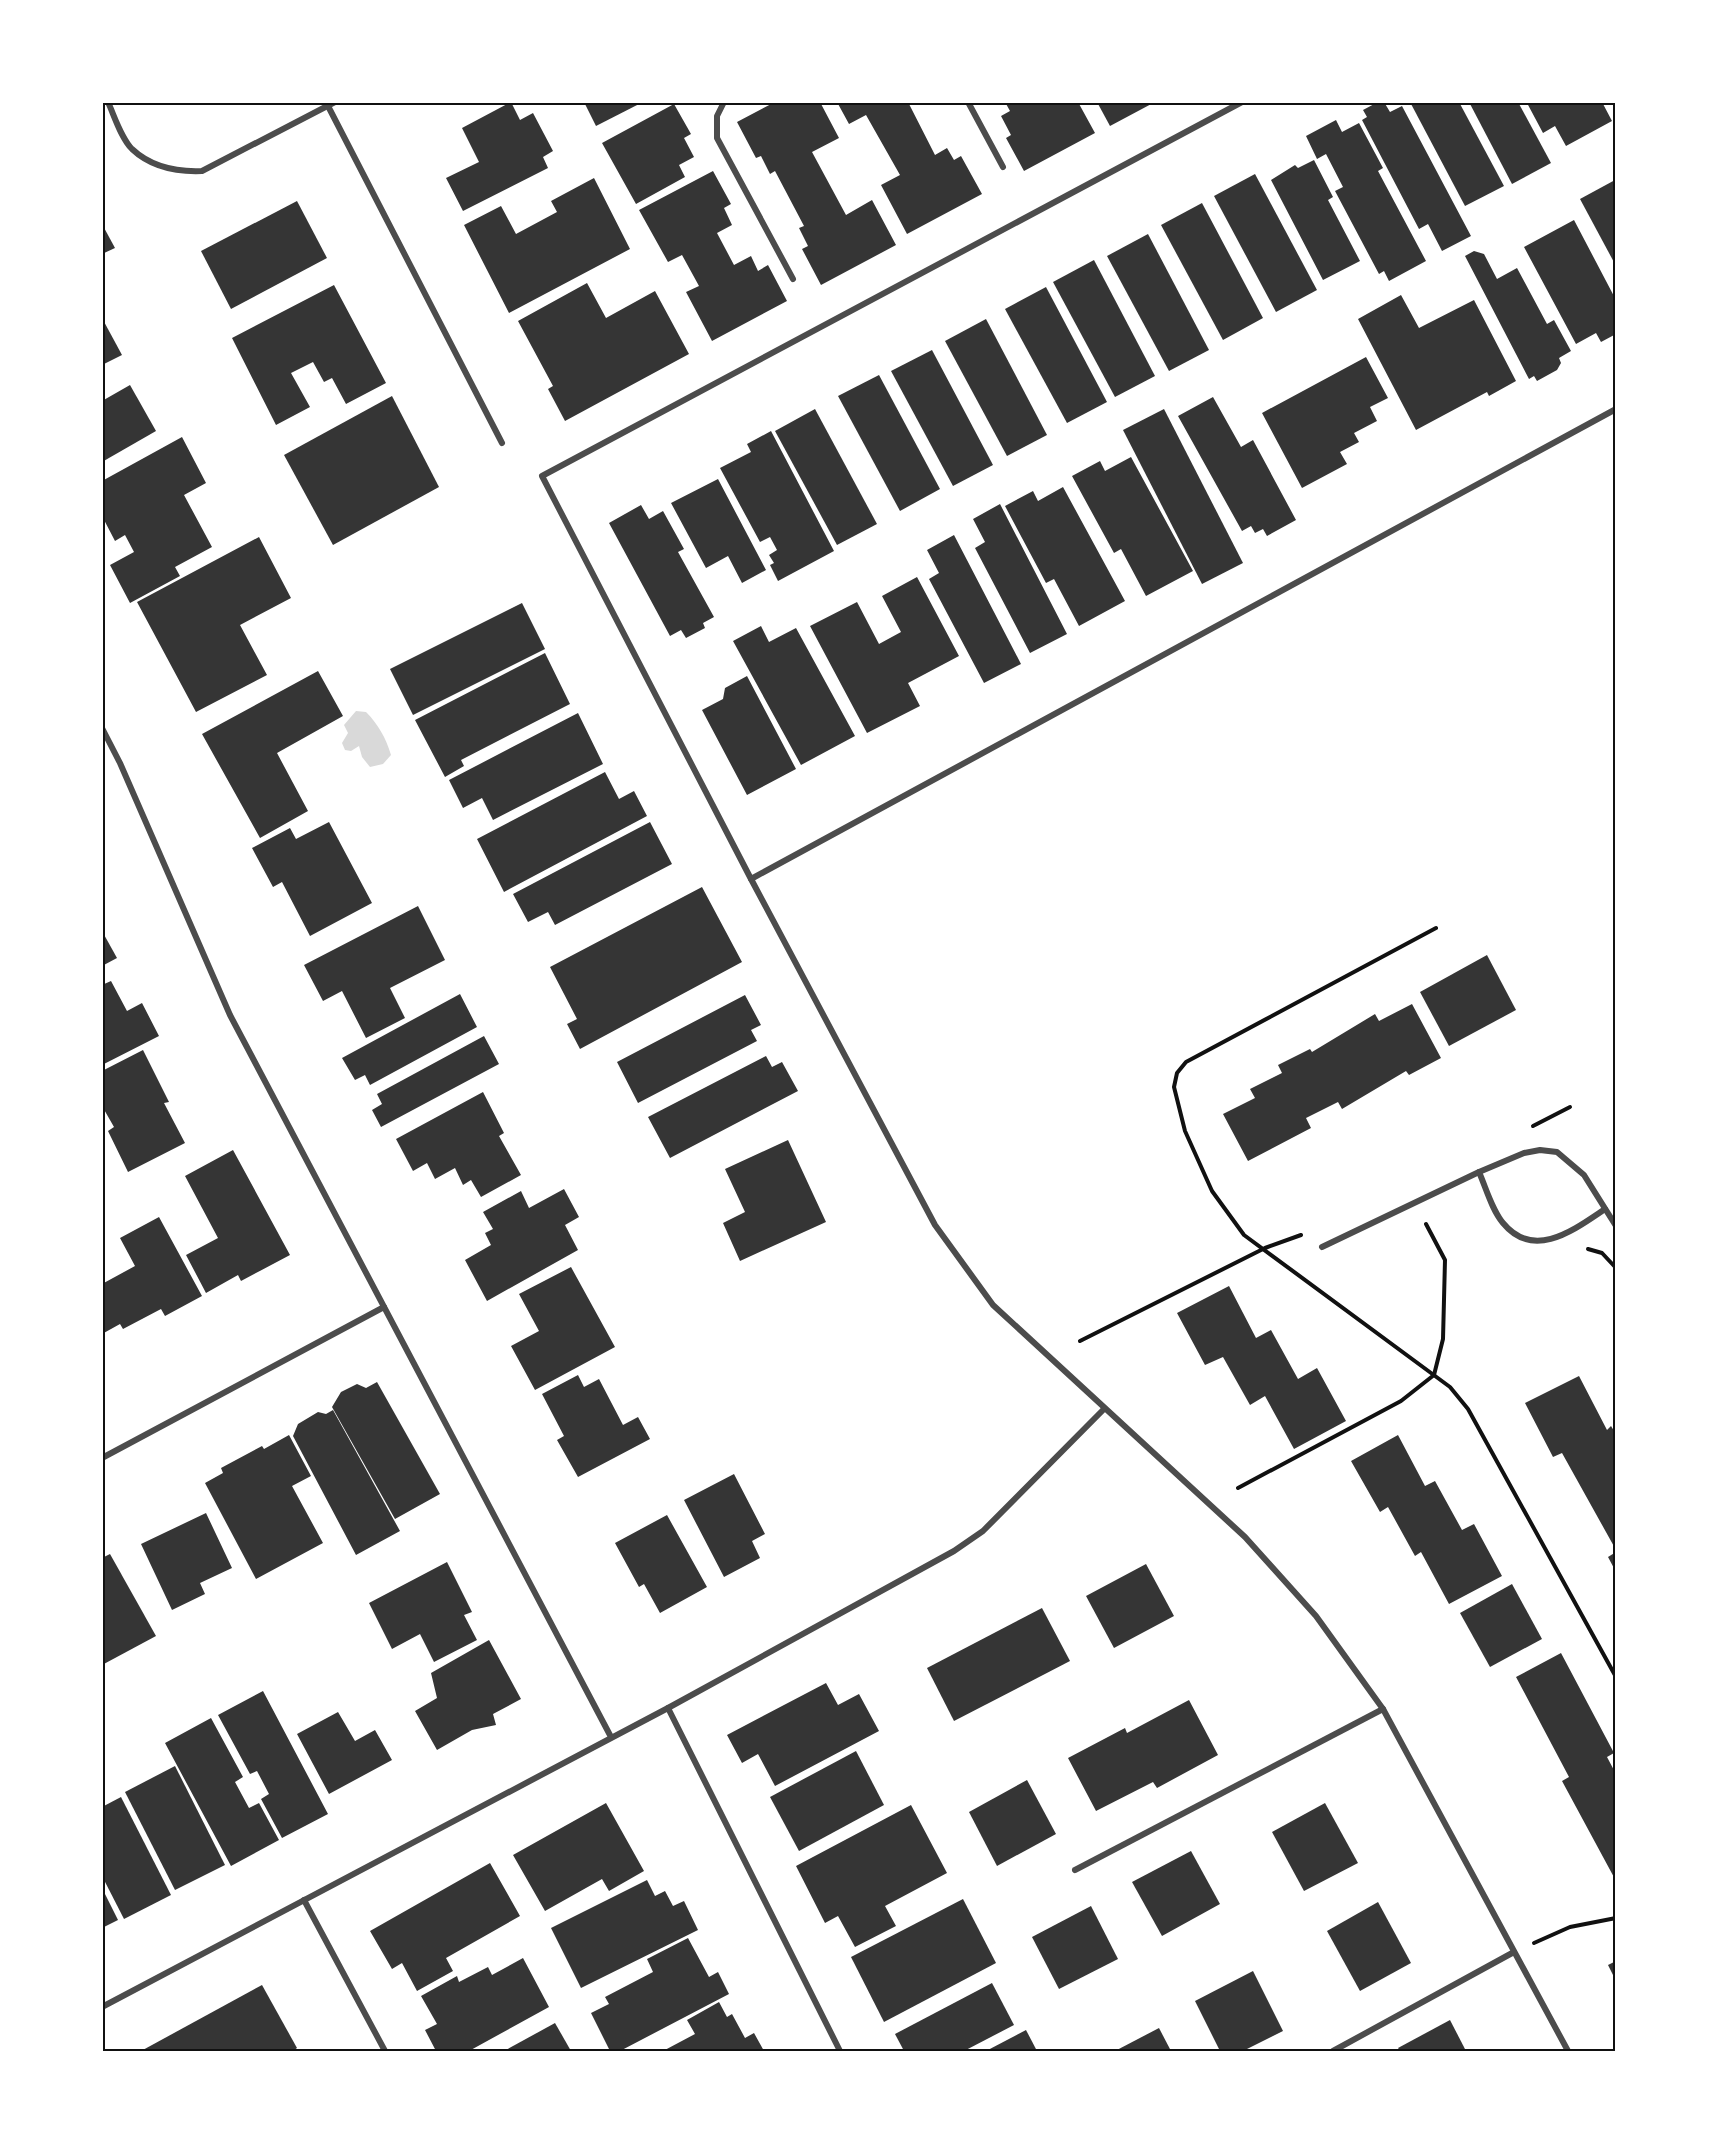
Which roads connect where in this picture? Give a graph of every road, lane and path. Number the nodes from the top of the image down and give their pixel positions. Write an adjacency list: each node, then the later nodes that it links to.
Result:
1 (108, 102): 6 (street)
2 (335, 102): 6 (street)
3 (724, 102): 8 (street)
4 (968, 102): 7 (street)
5 (1242, 102): 12 (street)
6 (328, 106): 10 (street)
7 (1003, 167)
8 (793, 279)
9 (1616, 409): 12 (street)
10 (502, 443)
11 (102, 728): 22 (street)
12 (751, 879): 25 (street)
13 (1436, 928): 19 (path)
14 (1479, 1172): 15 (street); 16 (street); 16 (street)
15 (1414, 1203): 18 (street); 24 (path)
16 (1605, 1209): 17 (street)
17 (1616, 1226)
18 (1322, 1247)
19 (1265, 1248): 23 (path); 24 (path)
20 (1582, 1250): 21 (path)
21 (1616, 1268)
22 (384, 1307): 26 (street); 31 (street)
23 (1080, 1341)
24 (1434, 1375): 27 (path); 28 (path)
25 (1104, 1409): 29 (street); 30 (street)
26 (102, 1458)
27 (1238, 1488)
28 (1616, 1677)
29 (668, 1708): 31 (street); 38 (street)
30 (1383, 1709): 32 (street); 35 (street)
31 (611, 1737): 33 (street)
32 (1075, 1870)
33 (304, 1900): 36 (street); 37 (street)
34 (1616, 1918): 35 (path)
35 (1514, 1952): 39 (street); 40 (street)
36 (102, 2007)
37 (385, 2051)
38 (840, 2051)
39 (1333, 2051)
40 (1568, 2051)

